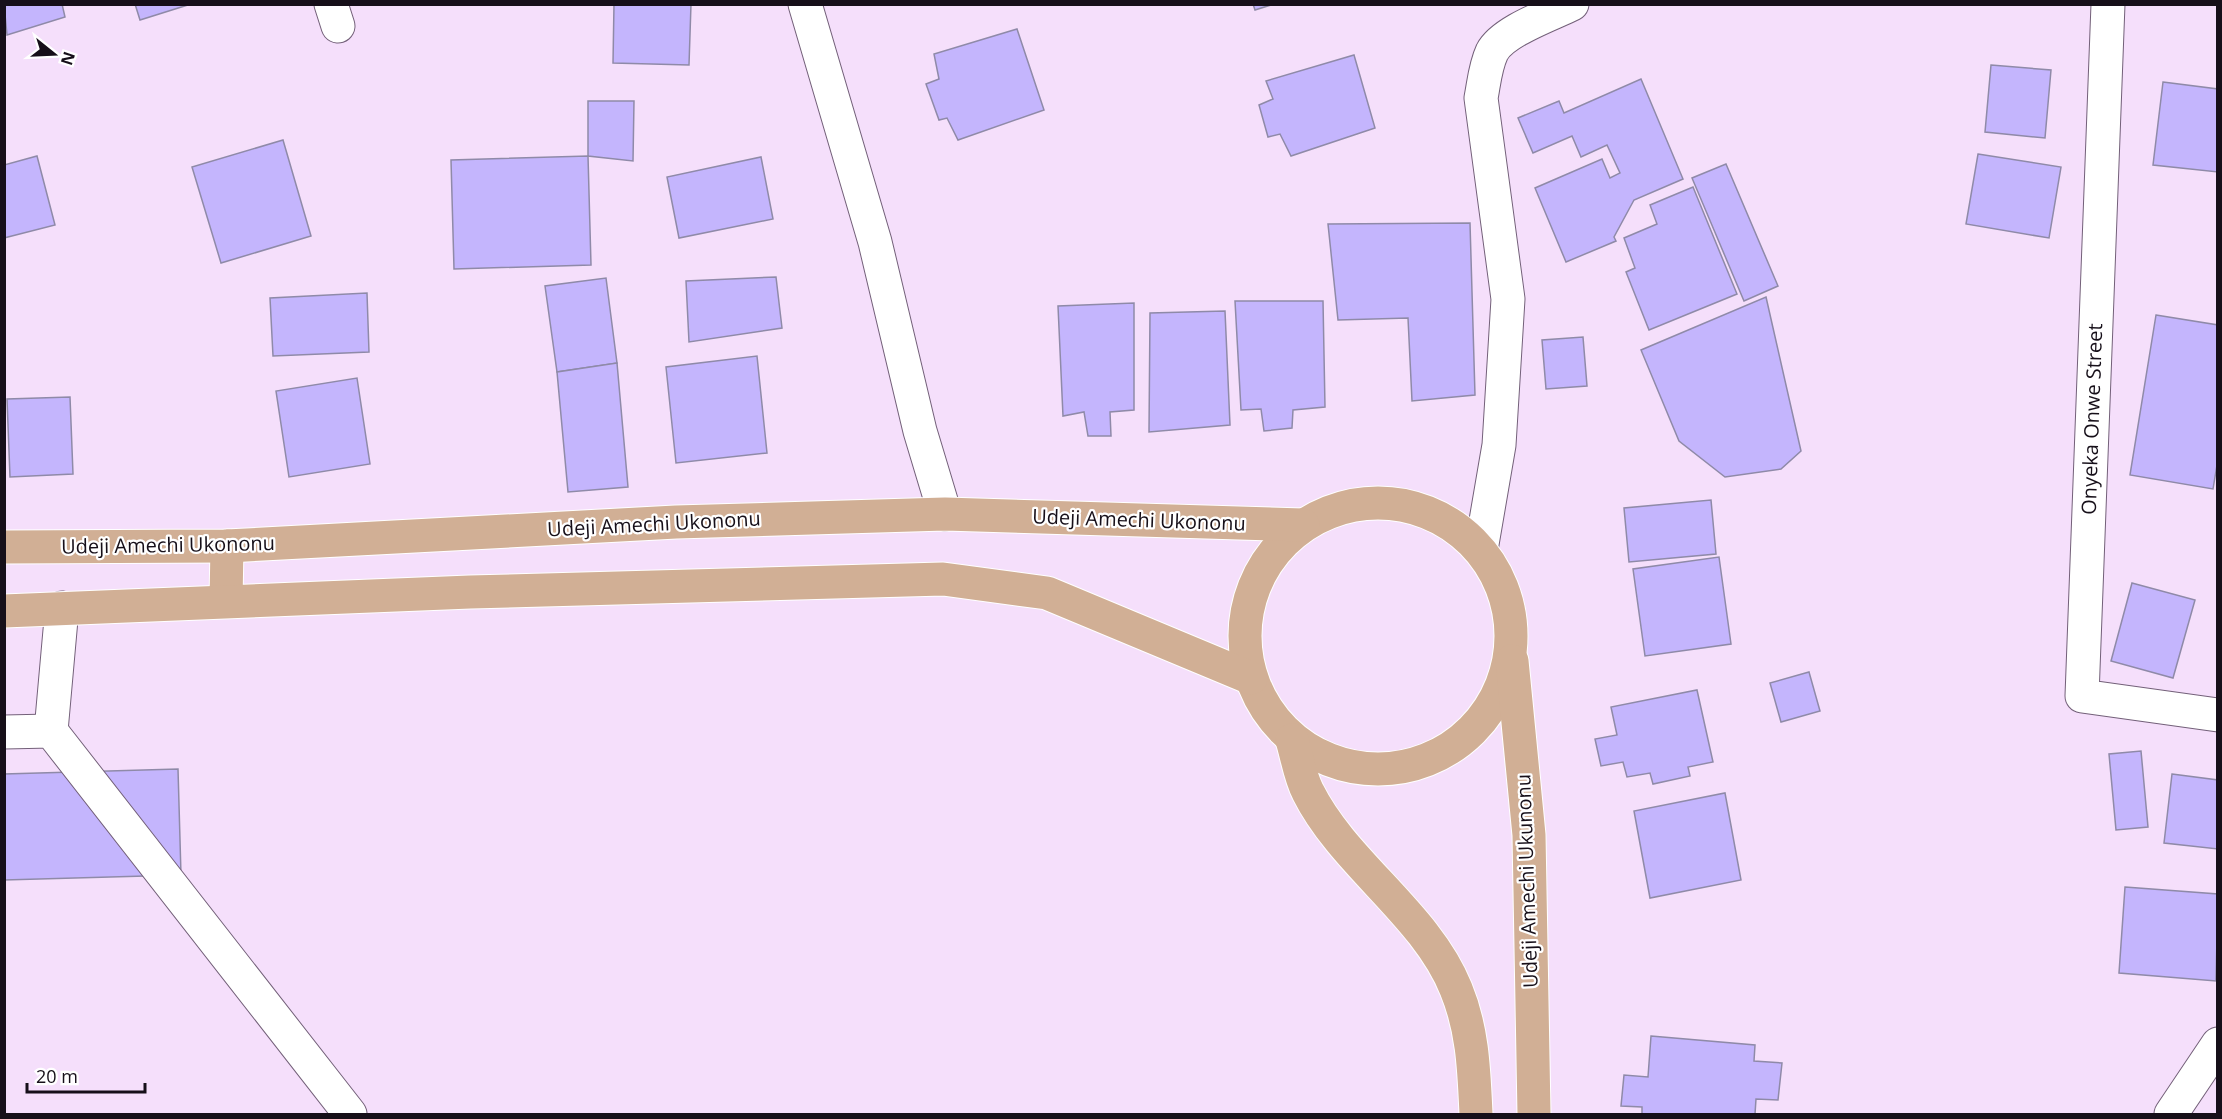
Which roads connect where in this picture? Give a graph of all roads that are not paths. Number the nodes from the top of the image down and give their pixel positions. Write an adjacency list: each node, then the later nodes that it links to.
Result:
1 (805, 4): 4 (street)
2 (1572, 4): 8 (street)
3 (2108, 4): 14 (street, Onyeka Onwe Street)
4 (945, 514): 5 (main road, Udeji Amechi Ukononu); 6 (main road, Udeji Amechi Ukononu)
5 (1303, 525): 8 (main road); 13 (main road)
6 (227, 546): 7 (main road, Udeji Amechi Ukononu); 9 (main road)
7 (4, 547)
8 (1481, 550): 12 (main road)
9 (226, 602): 10 (main road); 13 (main road)
10 (62, 608): 11 (main road); 15 (street)
11 (4, 611)
12 (1511, 649): 17 (main road); 21 (main road, Udeji Amechi Ukunonu)
13 (1251, 678): 17 (main road)
14 (2217, 716)
15 (51, 731): 16 (street); 19 (street)
16 (4, 732)
17 (1292, 740): 20 (main road)
18 (2217, 1044): 22 (street)
19 (350, 1114)
20 (1476, 1114)
21 (1534, 1114)
22 (2172, 1114)

